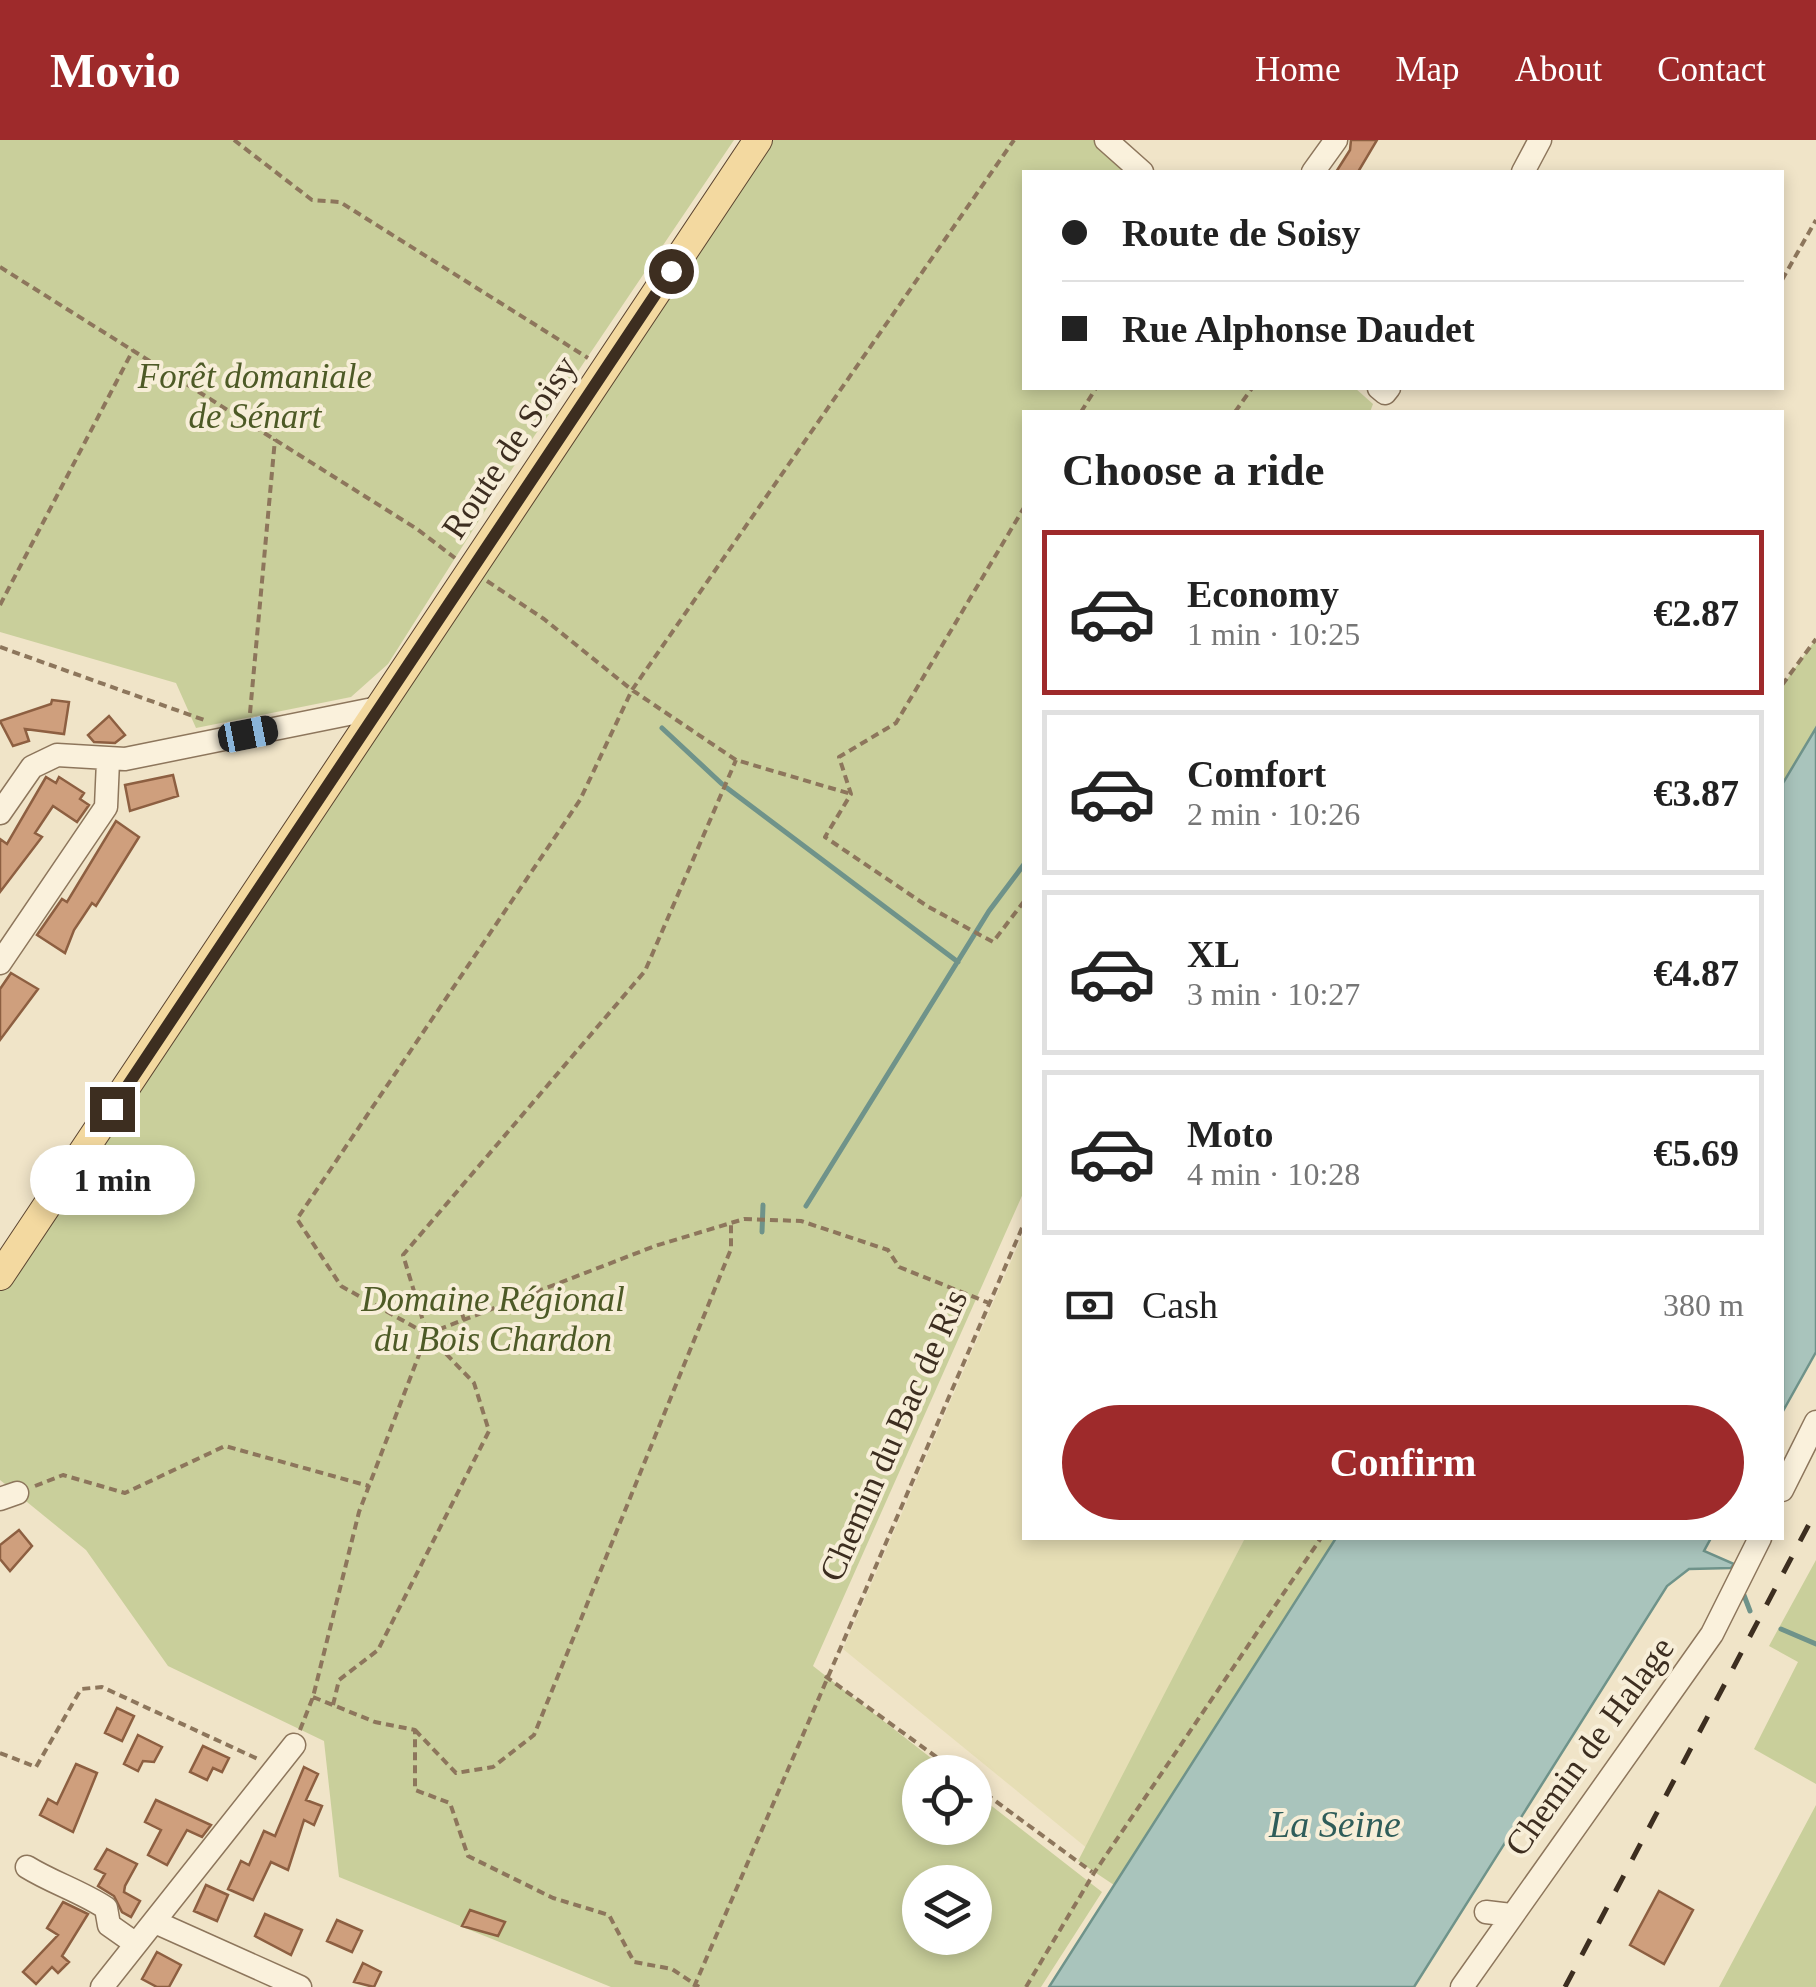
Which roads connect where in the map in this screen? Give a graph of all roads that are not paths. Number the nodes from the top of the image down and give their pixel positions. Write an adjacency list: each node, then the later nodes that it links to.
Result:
1 (758, 140): 8 (main road, Route de Soisy)
2 (1106, 140): 5 (street)
3 (1336, 140): 6 (street)
4 (1540, 140): 7 (street)
5 (1140, 170)
6 (1314, 170)
7 (1523, 170)
8 (378, 708): 9 (street); 12 (main road, Route de Soisy)
9 (108, 761): 10 (street); 11 (street)
10 (0, 812)
11 (0, 963)
12 (0, 1276)
13 (1816, 1422): 14 (street)
14 (1784, 1486)
15 (1755, 1547): 19 (street, Chemin de Halage)
16 (294, 1745): 20 (street)
17 (27, 1867): 21 (street)
18 (1486, 1912): 19 (street)
19 (1512, 1914): 24 (street, Chemin de Halage)
20 (155, 1922): 21 (street); 23 (street)
21 (136, 1944): 22 (street)
22 (102, 1987)
23 (300, 1987)
24 (1462, 1987)

